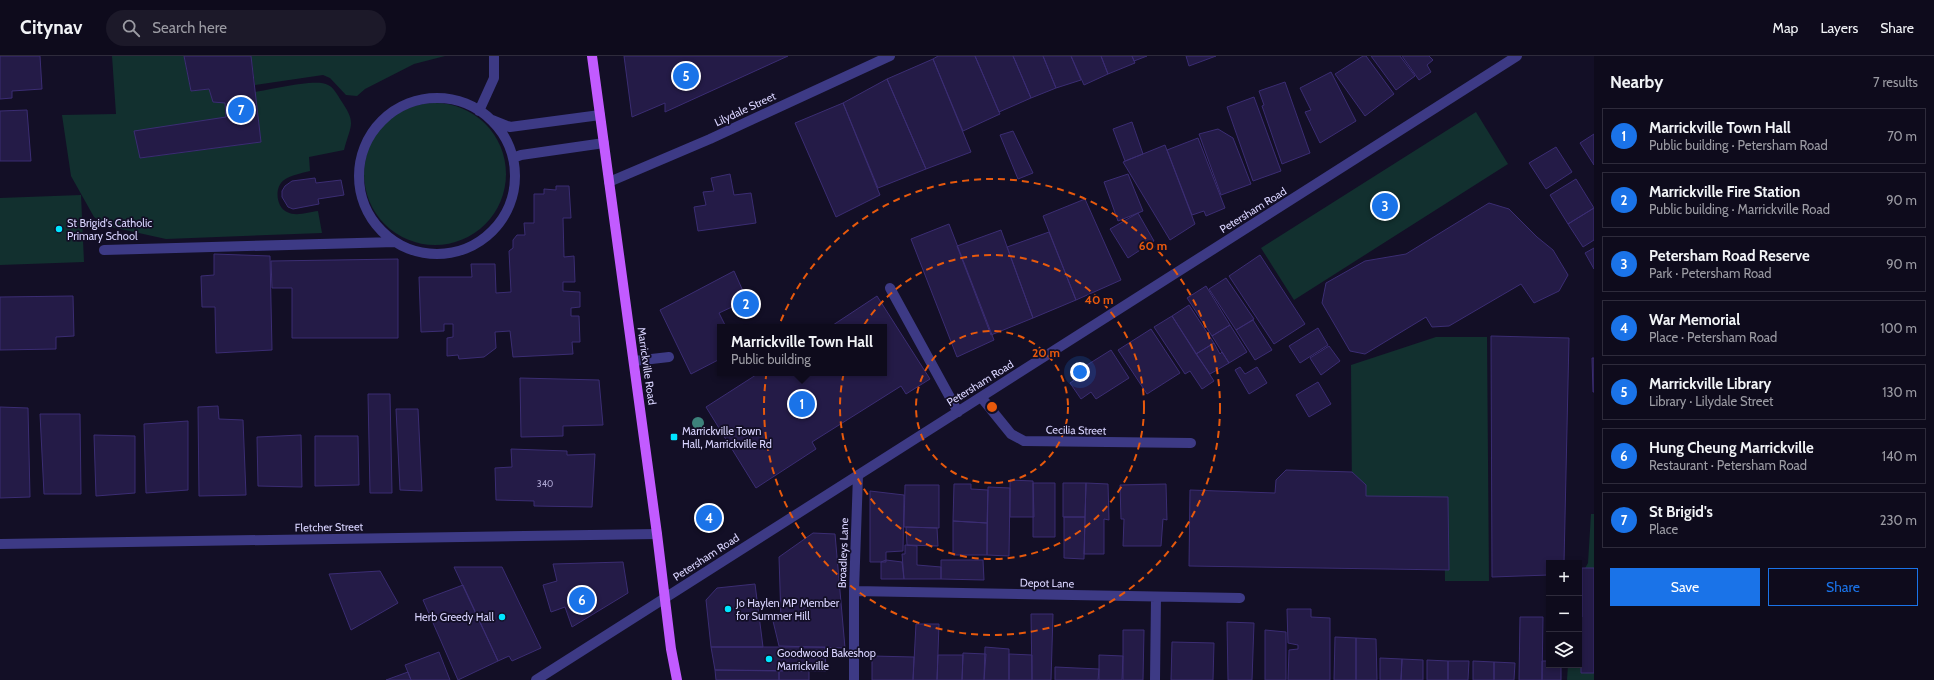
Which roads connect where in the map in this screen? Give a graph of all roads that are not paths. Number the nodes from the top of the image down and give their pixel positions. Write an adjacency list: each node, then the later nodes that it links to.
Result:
1 (494, 56): 5 (street)
2 (592, 56): 6 (main road, Marrickville Road)
3 (890, 56): 10 (street, Lilydale Street)
4 (1517, 56): 16 (street, Petersham Road)
5 (479, 111): 7 (street); 11 (street)
6 (600, 115): 7 (street); 8 (main road, Marrickville Road)
7 (492, 120): 9 (street)
8 (604, 143): 9 (street); 10 (main road, Marrickville Road)
9 (513, 158): 11 (street)
10 (609, 182): 15 (main road, Marrickville Road)
11 (395, 242): 12 (street)
12 (104, 250)
13 (890, 288): 17 (street)
14 (669, 357): 15 (street)
15 (634, 361): 20 (main road, Marrickville Road)
16 (981, 397): 17 (street, Petersham Road); 18 (street, Cecilia Street)
17 (958, 412): 19 (street, Petersham Road)
18 (1191, 443)
19 (858, 475): 22 (street, Broadleys Lane); 24 (street, Petersham Road)
20 (658, 534): 21 (street, Fletcher Street); 24 (main road, Marrickville Road)
21 (0, 544)
22 (854, 591): 23 (street, Depot Lane); 28 (street, Broadleys Lane)
23 (1156, 597): 25 (street, Depot Lane); 29 (street)
24 (665, 598): 26 (street, Petersham Road); 27 (main road, Marrickville Road)
25 (1240, 598)
26 (536, 680)
27 (677, 680)
28 (854, 680)
29 (1155, 680)

